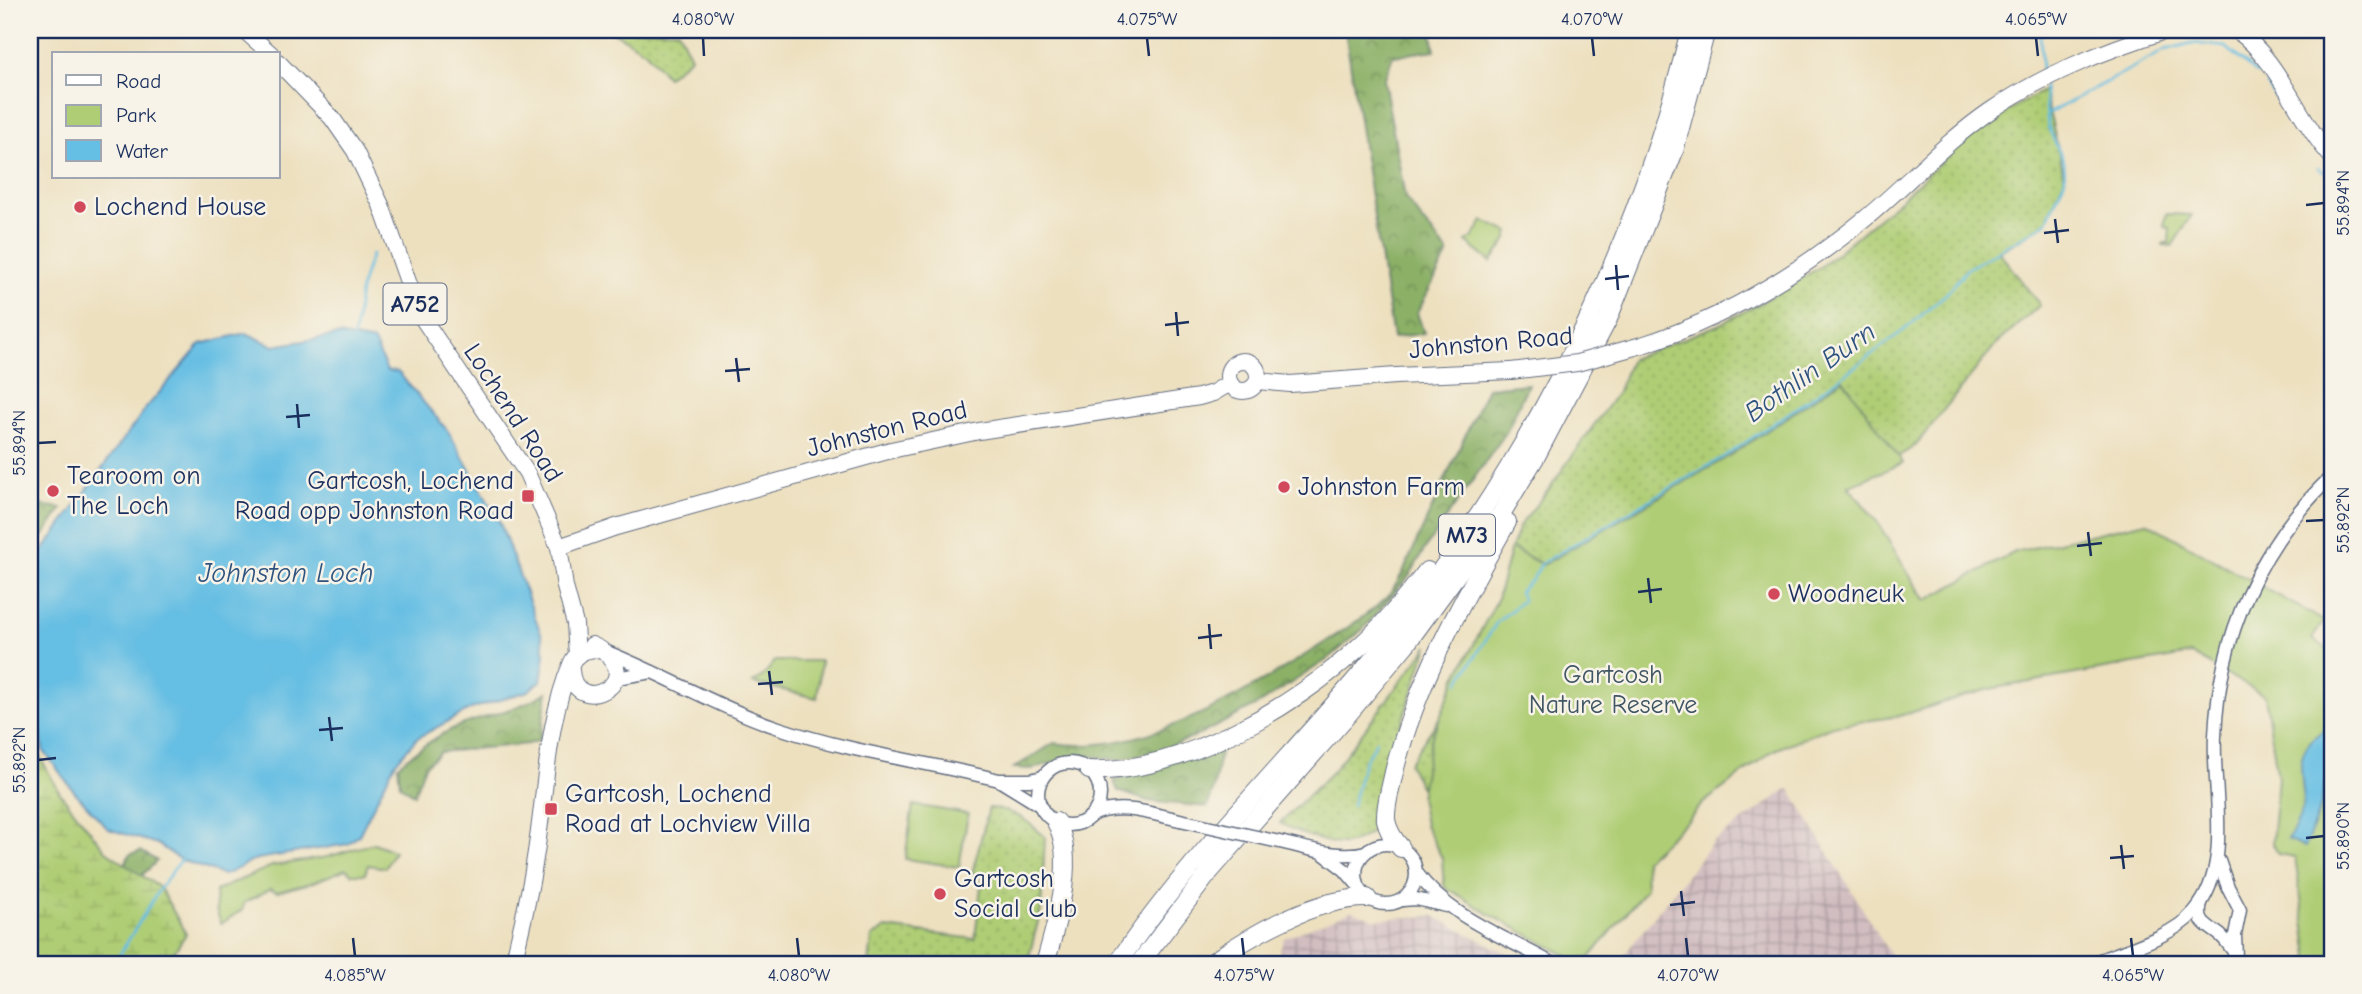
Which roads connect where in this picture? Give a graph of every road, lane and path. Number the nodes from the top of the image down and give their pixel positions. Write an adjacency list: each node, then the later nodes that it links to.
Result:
1 (244, 30): 6 (main road)
2 (1690, 30): 9 (highway, M73)
3 (1706, 30): 10 (highway, M73)
4 (2168, 30): 11 (main road, Johnston Road, bridge)
5 (2236, 30): 8 (main road)
6 (269, 52)
7 (280, 64): 14 (main road, Lochend Road / A752)
8 (2332, 157)
9 (1575, 348): 22 (highway); 45 (highway, M73)
10 (1582, 372): 30 (highway); 46 (highway, M73)
11 (1258, 381): 12 (main road, Johnston Road); 12 (main road, Johnston Road)
12 (1230, 383): 14 (main road, Johnston Road)
13 (2332, 476): 33 (street)
14 (559, 547): 15 (main road, Lochend Road / A752)
15 (575, 624): 16 (main road, Lochend Road / A752); 17 (main road, Lochend Road / A752)
16 (603, 651): 17 (main road); 18 (street); 19 (main road)
17 (574, 663): 20 (main road); 21 (main road, A752)
18 (652, 672): 19 (street); 24 (street)
19 (616, 678): 20 (main road)
20 (583, 692): 21 (main road)
21 (558, 709): 43 (main road, A752)
22 (1089, 770): 23 (street); 25 (street)
23 (1043, 777): 24 (street); 26 (street)
24 (999, 780): 26 (street)
25 (1099, 786): 27 (street); 28 (street)
26 (1041, 806): 29 (street)
27 (1137, 811): 28 (street); 31 (street, bridge)
28 (1090, 816): 29 (street)
29 (1056, 822): 44 (highway)
30 (1401, 848): 32 (street); 34 (street)
31 (1321, 852): 32 (street); 35 (street)
32 (1366, 852): 35 (street)
33 (2218, 857): 36 (street); 38 (street)
34 (1416, 872): 37 (street); 39 (street)
35 (1363, 892): 37 (street); 47 (highway)
36 (2234, 898): 38 (street); 40 (street)
37 (1402, 900): 39 (street)
38 (2203, 901): 41 (street); 42 (street)
39 (1447, 906): 48 (street)
40 (2236, 923): 41 (street); 41 (street)
41 (2212, 931): 42 (street)
42 (2168, 932): 49 (street)
43 (513, 964)
44 (1045, 964)
45 (1117, 964)
46 (1139, 964)
47 (1210, 964)
48 (1553, 964)
49 (2090, 964)

